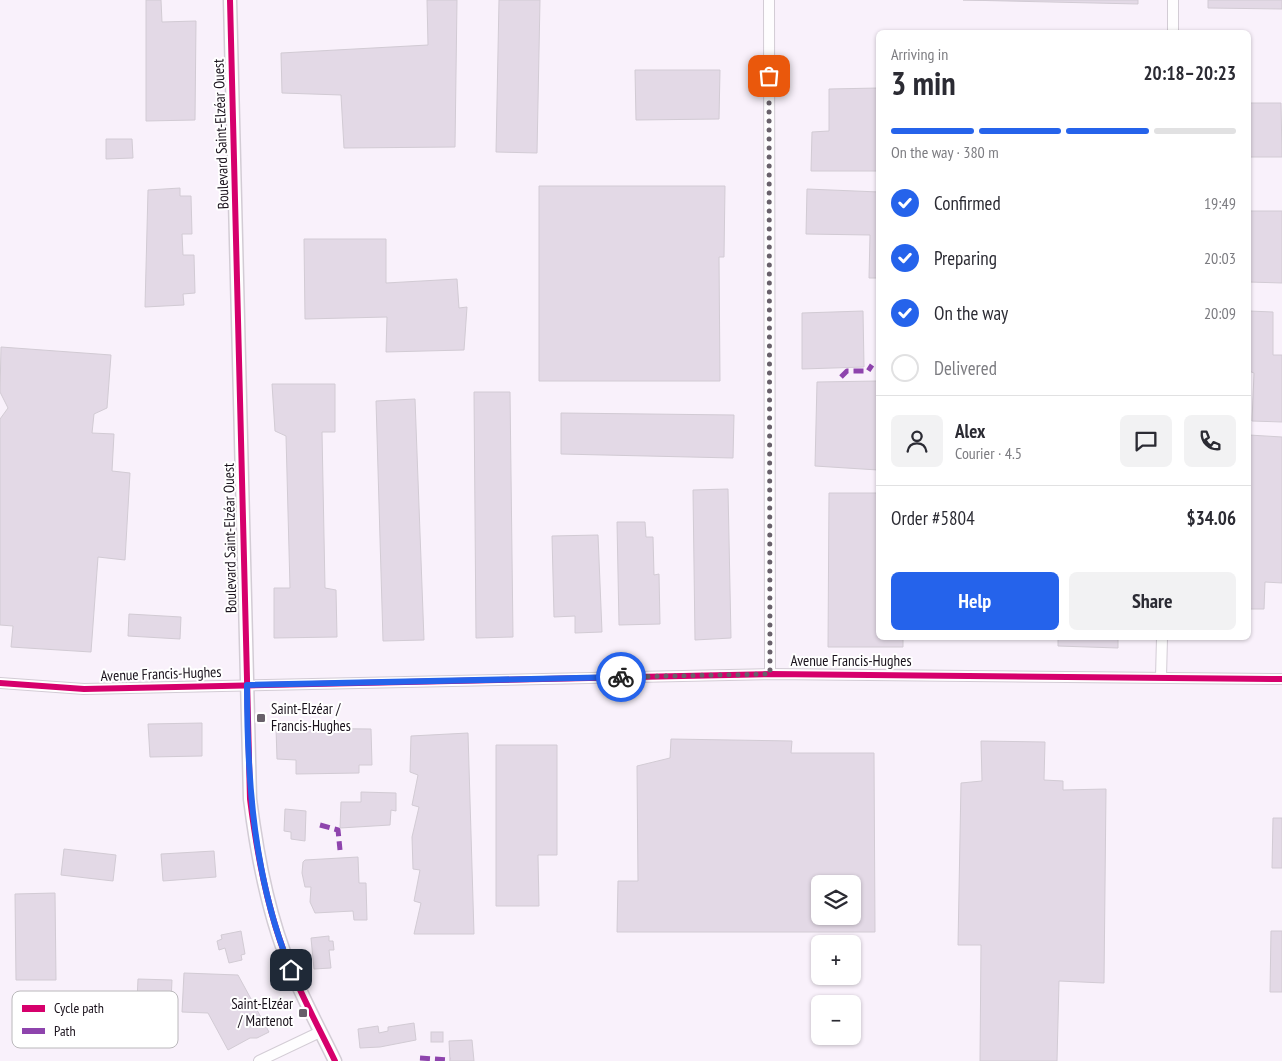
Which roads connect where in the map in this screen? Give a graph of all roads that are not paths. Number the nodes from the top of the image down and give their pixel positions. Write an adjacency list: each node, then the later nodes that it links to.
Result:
1 (230, 0): 10 (street, Boulevard Saint-Elzéar Ouest)
2 (769, 0): 6 (street)
3 (1173, 0): 4 (street)
4 (1173, 30)
5 (1162, 640): 7 (street)
6 (770, 674): 7 (street, Avenue Francis-Hughes); 10 (street, Avenue Francis-Hughes)
7 (1161, 677): 8 (street, Avenue Francis-Hughes)
8 (1282, 679)
9 (0, 683): 10 (street, Avenue Francis-Hughes)
10 (247, 685): 11 (street, Boulevard Saint-Elzéar Ouest)
11 (320, 1032): 12 (street); 13 (street, Boulevard Saint-Elzéar Ouest)
12 (259, 1061)
13 (335, 1061)

